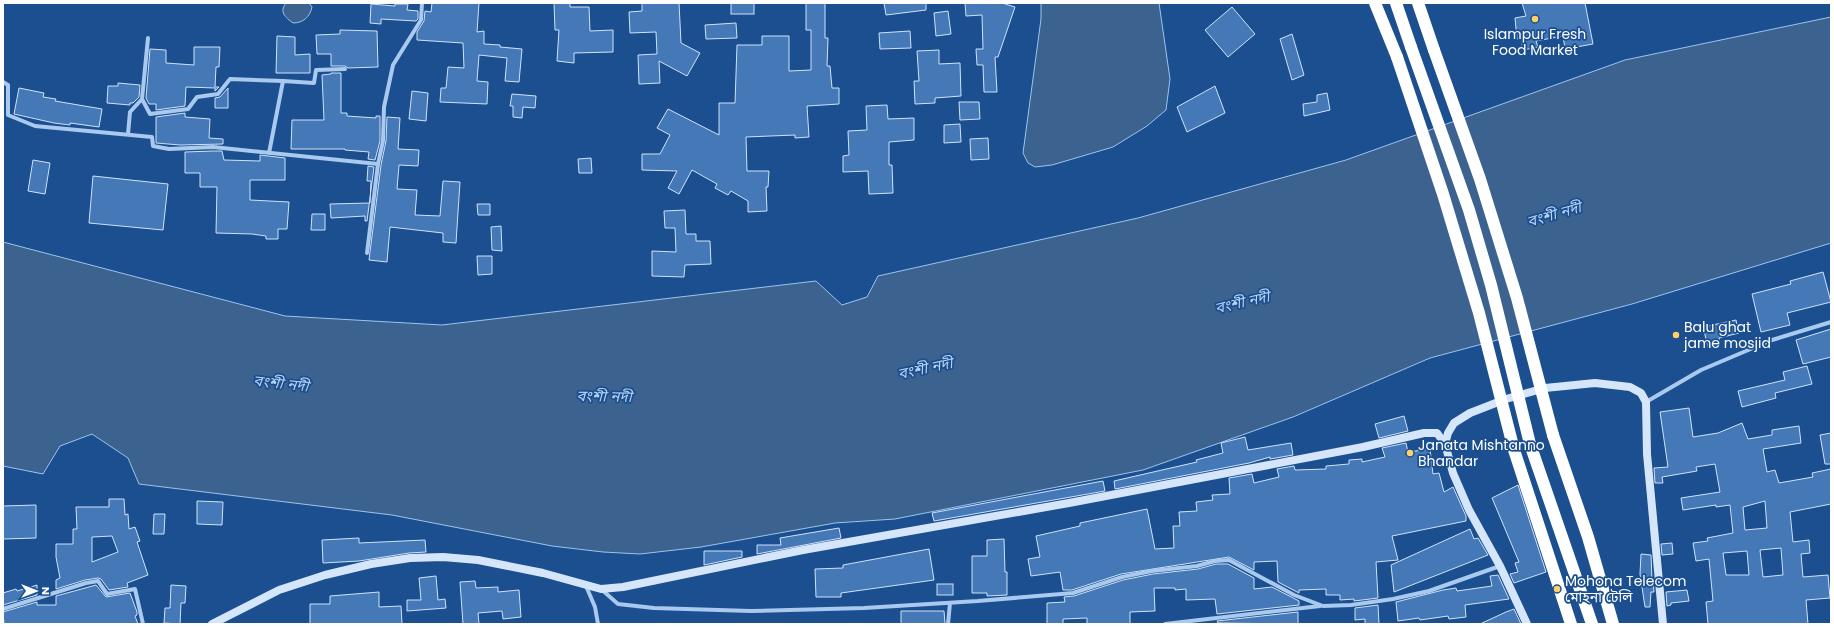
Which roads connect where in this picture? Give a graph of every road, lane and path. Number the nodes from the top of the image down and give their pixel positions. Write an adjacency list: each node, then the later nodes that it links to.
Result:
1 (422, 3): 12 (street)
2 (1375, 3): 29 (highway, bridge)
3 (1396, 3): 30 (highway, bridge)
4 (1418, 3): 31 (highway, bridge)
5 (148, 38): 9 (street)
6 (345, 69): 7 (street)
7 (283, 81): 9 (street); 11 (street)
8 (3, 82): 10 (street)
9 (142, 99): 10 (street)
10 (128, 134): 11 (street)
11 (269, 153): 12 (street)
12 (378, 164): 13 (street)
13 (367, 253)
14 (1831, 322): 15 (street)
15 (1646, 402): 16 (street); 32 (street)
16 (1445, 444): 17 (street); 19 (street)
17 (1500, 566): 21 (street); 28 (street)
18 (586, 586): 19 (street); 24 (street); 25 (street)
19 (601, 589): 20 (street)
20 (950, 603): 21 (street); 26 (street)
21 (1323, 606): 27 (street)
22 (3, 609): 23 (street)
23 (144, 624)
24 (212, 624)
25 (598, 624)
26 (948, 624)
27 (1165, 624)
28 (1526, 624)
29 (1571, 624)
30 (1592, 624)
31 (1614, 624)
32 (1663, 624)

